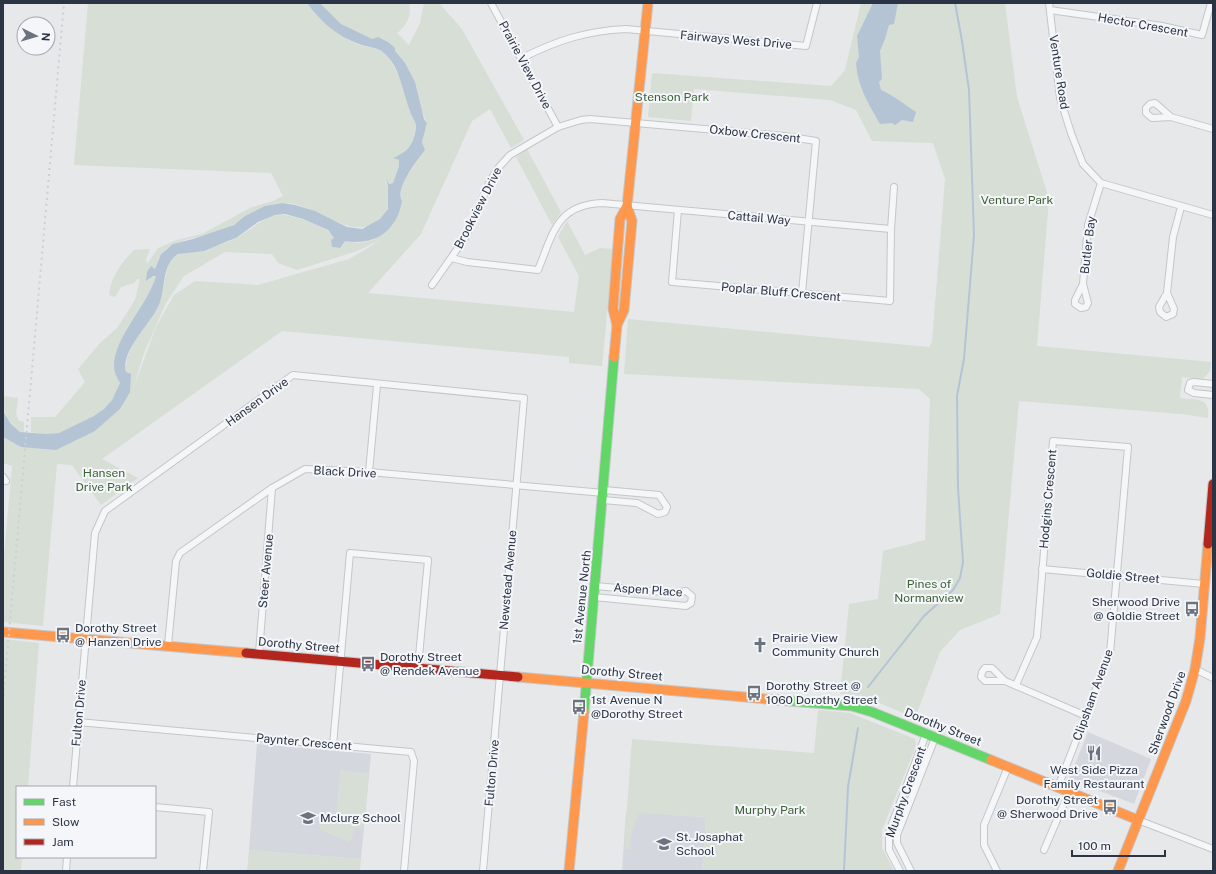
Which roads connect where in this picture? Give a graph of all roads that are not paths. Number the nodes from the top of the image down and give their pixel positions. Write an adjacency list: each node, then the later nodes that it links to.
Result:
1 (491, 3): 8 (street, Prairie View Drive)
2 (648, 3): 7 (street)
3 (818, 3): 7 (street, Fairways West Drive)
4 (1049, 3): 6 (street, Venture Road)
5 (1211, 3): 6 (street, Hector Crescent)
6 (1050, 10): 13 (street, Venture Road)
7 (645, 32): 8 (street); 10 (street)
8 (522, 58): 11 (street, Prairie View Drive)
9 (1171, 117): 12 (street)
10 (637, 123): 11 (street, Brookview Drive); 15 (street); 19 (street, Oxbow Crescent)
11 (558, 127): 21 (street, Brookview Drive)
12 (1213, 129)
13 (1101, 183): 16 (street, Venture Road); 22 (street, Butler Bay)
14 (894, 187): 20 (street)
15 (627, 206): 17 (street, Cattail Way); 21 (street, Brookview Drive); 33 (street, 1st Avenue North)
16 (1181, 207): 18 (street, Venture Road); 25 (street)
17 (678, 210): 19 (street, Cattail Way); 24 (street, Poplar Bluff Crescent)
18 (1213, 215)
19 (808, 222): 20 (street, Cattail Way); 24 (street)
20 (891, 229): 24 (street, Poplar Bluff Crescent)
21 (452, 258): 23 (street)
22 (1083, 284)
23 (432, 286)
24 (802, 293)
25 (1167, 293)
26 (1213, 384): 28 (street)
27 (377, 385): 29 (street); 31 (street, Hansen Drive); 40 (street, Hansen Drive)
28 (1213, 396)
29 (369, 472): 31 (street, Black Drive); 32 (street, Black Drive)
30 (1213, 484): 36 (street, Sherwood Drive)
31 (516, 485): 33 (street, Black Drive); 46 (street, Newstead Avenue)
32 (272, 488): 41 (street, Black Drive); 42 (street, Steer Avenue)
33 (603, 494): 33 (street); 37 (street, 1st Avenue North)
34 (1042, 569): 35 (street, Goldie Street); 35 (street, Hodgins Crescent); 50 (street)
35 (1118, 575): 36 (street, Goldie Street); 51 (street, Clipsham Avenue)
36 (1204, 584): 45 (street, Sherwood Drive)
37 (595, 586): 38 (street, 1st Avenue North); 38 (street, Aspen Place)
38 (594, 597): 49 (street, 1st Avenue North)
39 (3, 632): 40 (street, Dorothy Street)
40 (86, 638): 41 (street, Dorothy Street); 52 (street, Fulton Drive)
41 (168, 646): 42 (street, Dorothy Street)
42 (259, 653): 43 (street, Dorothy Street)
43 (340, 660): 44 (street, Dorothy Street); 44 (street); 55 (street)
44 (418, 667): 46 (street, Dorothy Street)
45 (1195, 669): 47 (street); 61 (street, Sherwood Drive)
46 (500, 675): 49 (street, Dorothy Street); 68 (street, Fulton Drive)
47 (1213, 678)
48 (1005, 681): 50 (street)
49 (585, 682): 53 (street, Dorothy Street); 69 (street, 1st Avenue North)
50 (1016, 685): 51 (street)
51 (1086, 716): 58 (street, Clipsham Avenue)
52 (78, 722): 55 (street, Paynter Crescent); 57 (street, Fulton Drive)
53 (926, 734): 54 (street, Dorothy Street); 70 (street, Murphy Crescent)
54 (936, 738): 56 (street, Dorothy Street); 71 (street, Murphy Crescent)
55 (333, 745): 67 (street, Paynter Crescent)
56 (1008, 766): 58 (street, Dorothy Street); 72 (street)
57 (73, 786)
58 (1058, 787): 59 (street, Dorothy Street)
59 (1069, 792): 61 (street, Dorothy Street); 63 (street)
60 (156, 807): 66 (street)
61 (1138, 820): 62 (street, Dorothy Street); 73 (street, Sherwood Drive)
62 (1213, 849)
63 (1044, 850)
64 (67, 858): 65 (street)
65 (66, 871)
66 (203, 871)
67 (404, 871)
68 (483, 871)
69 (569, 871)
70 (900, 871)
71 (911, 871)
72 (998, 871)
73 (1118, 871)

